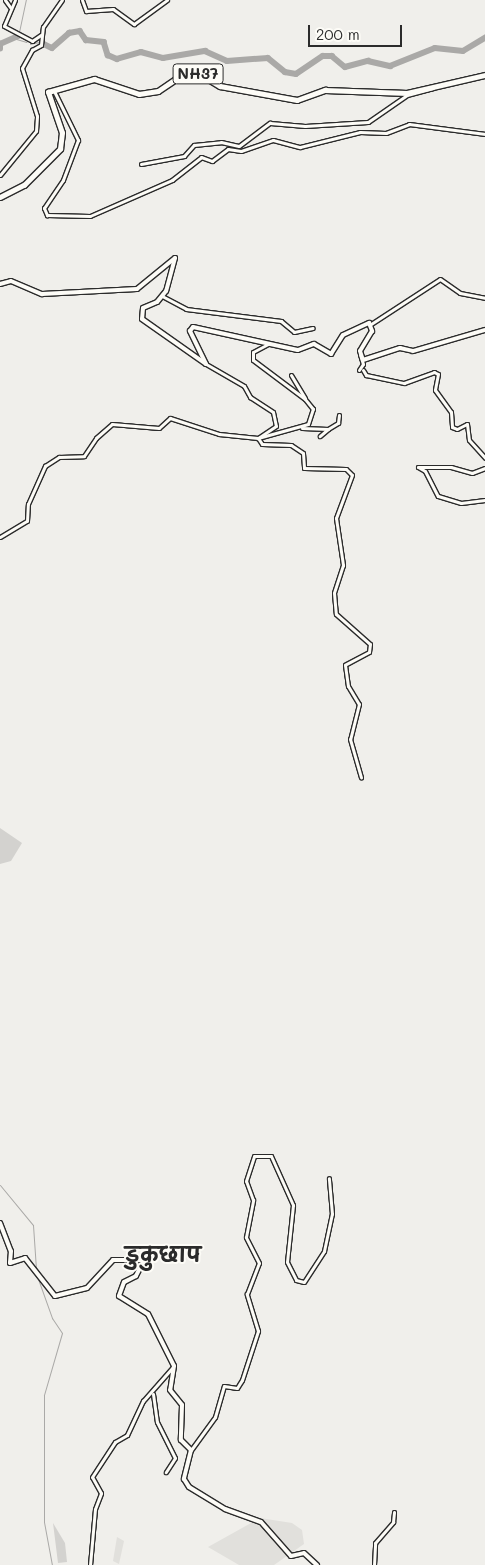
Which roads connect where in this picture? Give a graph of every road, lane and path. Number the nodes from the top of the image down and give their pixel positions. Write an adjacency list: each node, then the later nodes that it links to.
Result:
1 (5, 0): 6 (street)
2 (15, 0): 6 (street)
3 (62, 0): 7 (street)
4 (82, 0): 5 (street)
5 (166, 0)
6 (10, 7): 7 (street)
7 (41, 35): 15 (street)
8 (485, 76): 9 (main road, NH37)
9 (439, 84): 10 (main road, NH37); 12 (street)
10 (54, 91): 13 (street); 16 (main road)
11 (485, 134): 13 (street)
12 (221, 142): 13 (street); 14 (street)
13 (228, 149)
14 (140, 164)
15 (0, 175)
16 (0, 197)
17 (0, 284): 18 (street)
18 (162, 295): 21 (street); 25 (street)
19 (485, 298): 20 (street)
20 (371, 324): 23 (street); 24 (street)
21 (313, 328)
22 (485, 330): 24 (street)
23 (271, 343): 25 (street); 27 (street)
24 (360, 351): 33 (street)
25 (206, 364): 32 (street)
26 (291, 375): 27 (street)
27 (305, 399): 29 (street)
28 (339, 415): 30 (street)
29 (301, 427): 30 (street); 32 (street)
30 (328, 429): 31 (street)
31 (320, 436)
32 (258, 438): 36 (street); 37 (street)
33 (485, 458)
34 (485, 468): 35 (street)
35 (485, 500)
36 (0, 537)
37 (361, 777)
38 (329, 1178): 42 (street)
39 (0, 1223): 40 (street)
40 (173, 1365): 41 (street); 42 (street)
41 (153, 1393): 43 (street); 45 (street)
42 (191, 1450): 46 (street)
43 (166, 1472)
44 (394, 1512): 47 (street)
45 (90, 1565)
46 (317, 1565)
47 (374, 1565)

